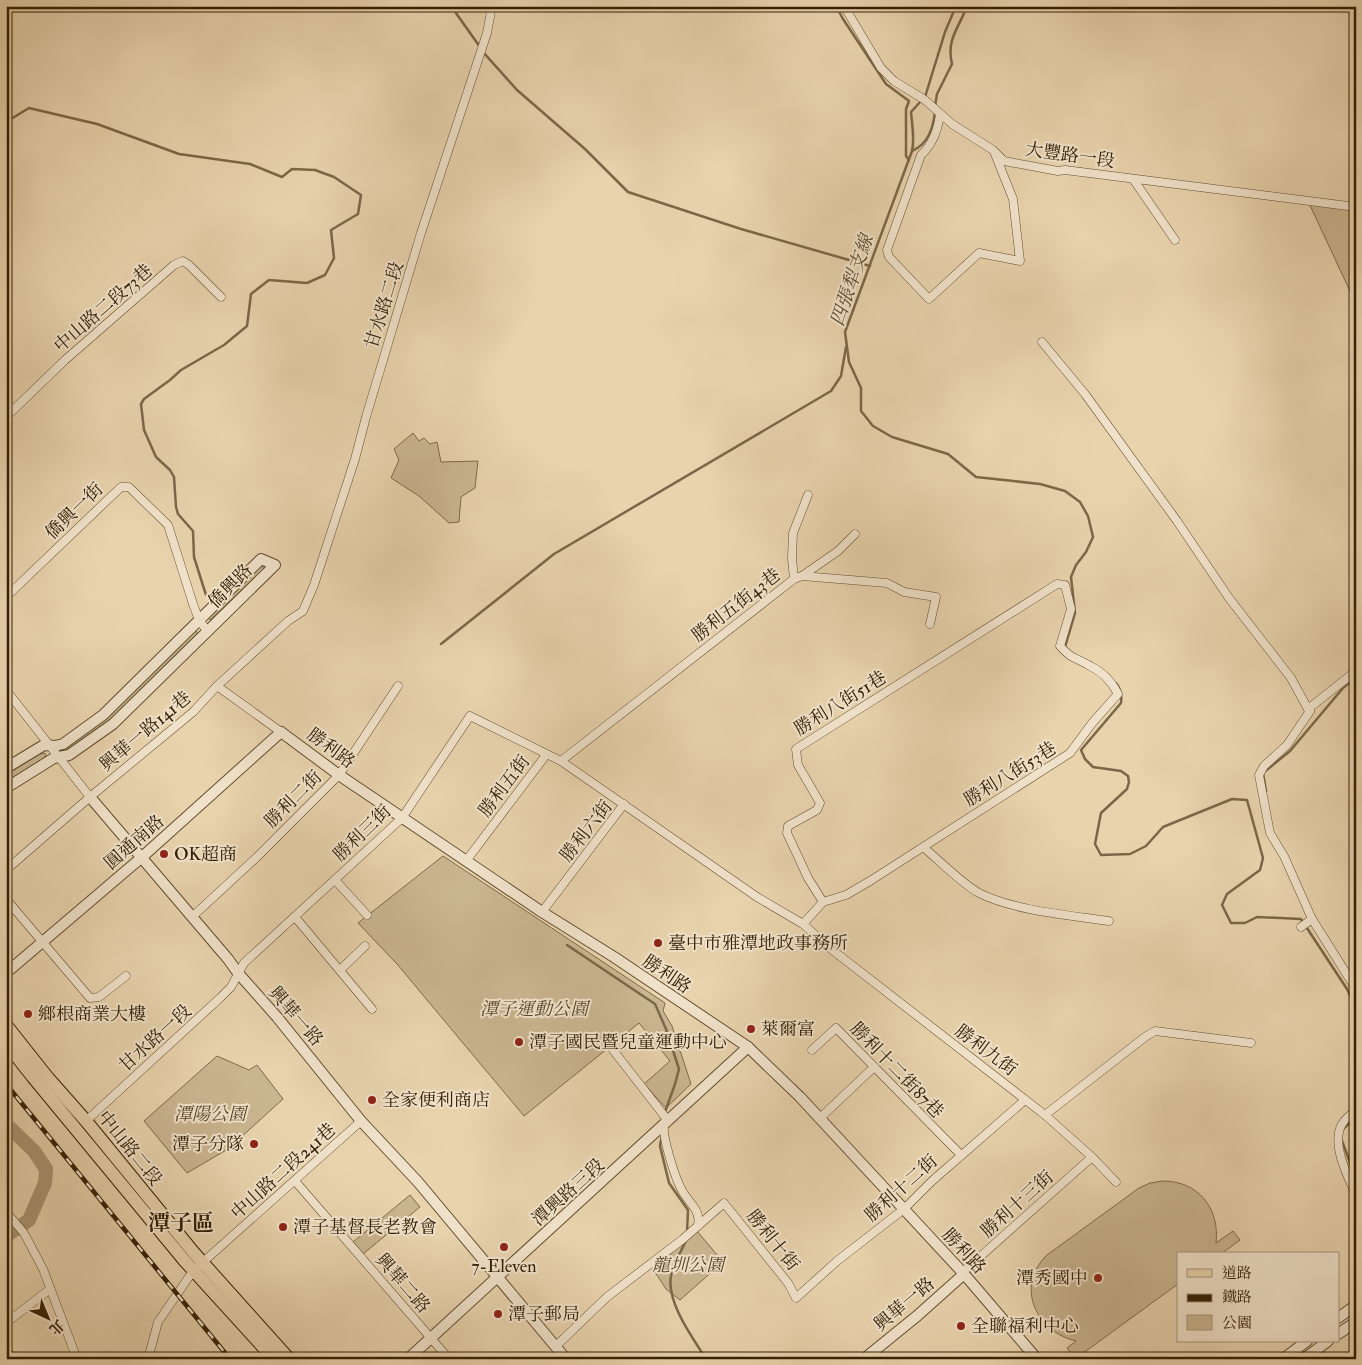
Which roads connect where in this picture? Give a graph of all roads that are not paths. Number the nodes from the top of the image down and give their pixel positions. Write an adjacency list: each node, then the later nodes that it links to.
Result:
1 (492, 6): 17 (street, 甘水路二段)
2 (844, 6): 3 (street, 大豐路一段)
3 (940, 114): 4 (street, 大豐路一段); 4 (street)
4 (993, 150): 5 (street, 大豐路一段)
5 (1133, 179): 6 (street, 大豐路一段); 7 (street)
6 (1356, 207)
7 (1175, 240)
8 (221, 297): 10 (street, 中山路二段73巷)
9 (1042, 342): 25 (street)
10 (6, 417)
11 (808, 495): 14 (street)
12 (855, 534): 13 (street)
13 (802, 576): 14 (street, 勝利五街43巷); 19 (street, 勝利五街43巷)
14 (794, 579): 30 (street, 勝利五街43巷)
15 (1057, 584): 37 (street, 勝利八街53巷); 44 (street, 勝利八街51巷)
16 (6, 597): 18 (street, 僑興一街)
17 (303, 611): 22 (street, 興華一路141巷)
18 (200, 620): 20 (street, 僑興一街); 20 (street, 僑興路); 27 (street, 僑興路)
19 (930, 624)
20 (208, 632): 29 (street, 僑興路)
21 (1356, 671): 25 (street)
22 (217, 686): 26 (street, 勝利路); 34 (street, 興華一路141巷)
23 (398, 686): 32 (street, 勝利二街)
24 (6, 690): 27 (street, 興華一路)
25 (1308, 709): 49 (street)
26 (281, 732): 32 (street, 勝利路); 38 (street, 圓通南路)
27 (50, 746): 29 (street, 興華一路); 31 (street, 僑興路)
28 (546, 755): 30 (street, 勝利五街); 36 (street, 勝利三街); 39 (street, 勝利五街)
29 (58, 757): 33 (street, 僑興路); 34 (street, 興華一路)
30 (560, 761): 35 (street, 勝利五街)
31 (6, 768)
32 (338, 775): 36 (street, 勝利路); 47 (street, 勝利二街)
33 (6, 788)
34 (90, 797): 38 (street, 興華一路); 40 (street, 興華一路141巷)
35 (624, 804): 42 (street, 勝利六街); 45 (street, 勝利六街)
36 (402, 818): 39 (street, 勝利路); 41 (street, 勝利三街)
37 (923, 847): 44 (street, 勝利八街53巷); 50 (street)
38 (141, 858): 47 (street, 興華一路); 53 (street, 圓通南路)
39 (466, 861): 45 (street, 勝利路)
40 (6, 870)
41 (335, 880): 46 (street); 48 (street, 勝利三街)
42 (757, 897): 51 (street, 勝利九街)
43 (6, 899): 53 (street)
44 (823, 902): 51 (street)
45 (542, 912): 64 (street, 勝利路)
46 (367, 915)
47 (192, 917): 57 (street, 興華一路)
48 (295, 917): 55 (street); 57 (street, 勝利三街)
49 (1312, 919): 52 (street); 59 (street)
50 (1110, 921)
51 (803, 924): 68 (street, 勝利九街)
52 (1301, 928)
53 (42, 942): 56 (street, 圓通南路); 58 (street)
54 (364, 946): 55 (street)
55 (340, 970): 60 (street)
56 (6, 973)
57 (238, 973): 72 (street, 甘水路一段); 73 (street, 興華一路)
58 (126, 976)
59 (1356, 989)
60 (372, 1009)
61 (6, 1024): 72 (main road, 中山路二段)
62 (6, 1043): 83 (main road, 中山路二段)
63 (1251, 1044): 70 (street)
64 (748, 1047): 71 (street, 勝利路); 74 (street, 潭興路三段)
65 (613, 1050): 74 (street)
66 (812, 1050): 67 (street, 勝利十二街87巷)
67 (874, 1067): 71 (street); 75 (street, 勝利十二街87巷)
68 (1025, 1100): 70 (street, 勝利九街); 75 (street, 勝利十二街)
69 (1356, 1110): 79 (street)
70 (1045, 1115): 76 (street, 勝利九街)
71 (819, 1119): 80 (street, 勝利路)
72 (86, 1121): 83 (main road, 中山路二段)
73 (361, 1121): 77 (street, 中山路二段241巷); 85 (street, 興華一路)
74 (663, 1124): 82 (street); 85 (street, 潭興路三段)
75 (960, 1155): 80 (street, 勝利十二街)
76 (1092, 1158): 78 (street, 勝利九街); 84 (street, 勝利十三街)
77 (295, 1181): 83 (street, 中山路二段241巷); 93 (street, 興華二路)
78 (1116, 1182)
79 (1356, 1194)
80 (904, 1209): 84 (street, 勝利路); 87 (street, 勝利十二街)
81 (9, 1215): 86 (street)
82 (698, 1226): 87 (street, 勝利十街); 96 (street)
83 (198, 1267): 101 (street, 中山路二段241巷); 102 (main road, 中山路二段); 103 (main road, 中山路二段)
84 (964, 1274): 107 (street, 興華一路); 108 (street, 勝利路)
85 (498, 1278): 93 (street, 潭興路三段); 96 (street, 興華一路)
86 (50, 1289): 91 (street); 100 (street)
87 (796, 1298)
88 (1356, 1305): 89 (street)
89 (1340, 1317)
90 (1356, 1322): 92 (street)
91 (6, 1323)
92 (1340, 1333)
93 (431, 1338): 104 (street, 潭興路三段); 105 (street, 興華二路)
94 (1306, 1342): 109 (street)
95 (1327, 1342): 110 (street)
96 (556, 1346): 106 (street, 興華一路)
97 (6, 1349): 99 (street)
98 (1356, 1351): 111 (street)
99 (13, 1359)
100 (77, 1359)
101 (148, 1359)
102 (274, 1359)
103 (289, 1359)
104 (408, 1359)
105 (449, 1359)
106 (566, 1359)
107 (864, 1359)
108 (1037, 1359)
109 (1283, 1359)
110 (1304, 1359)
111 (1349, 1359)

